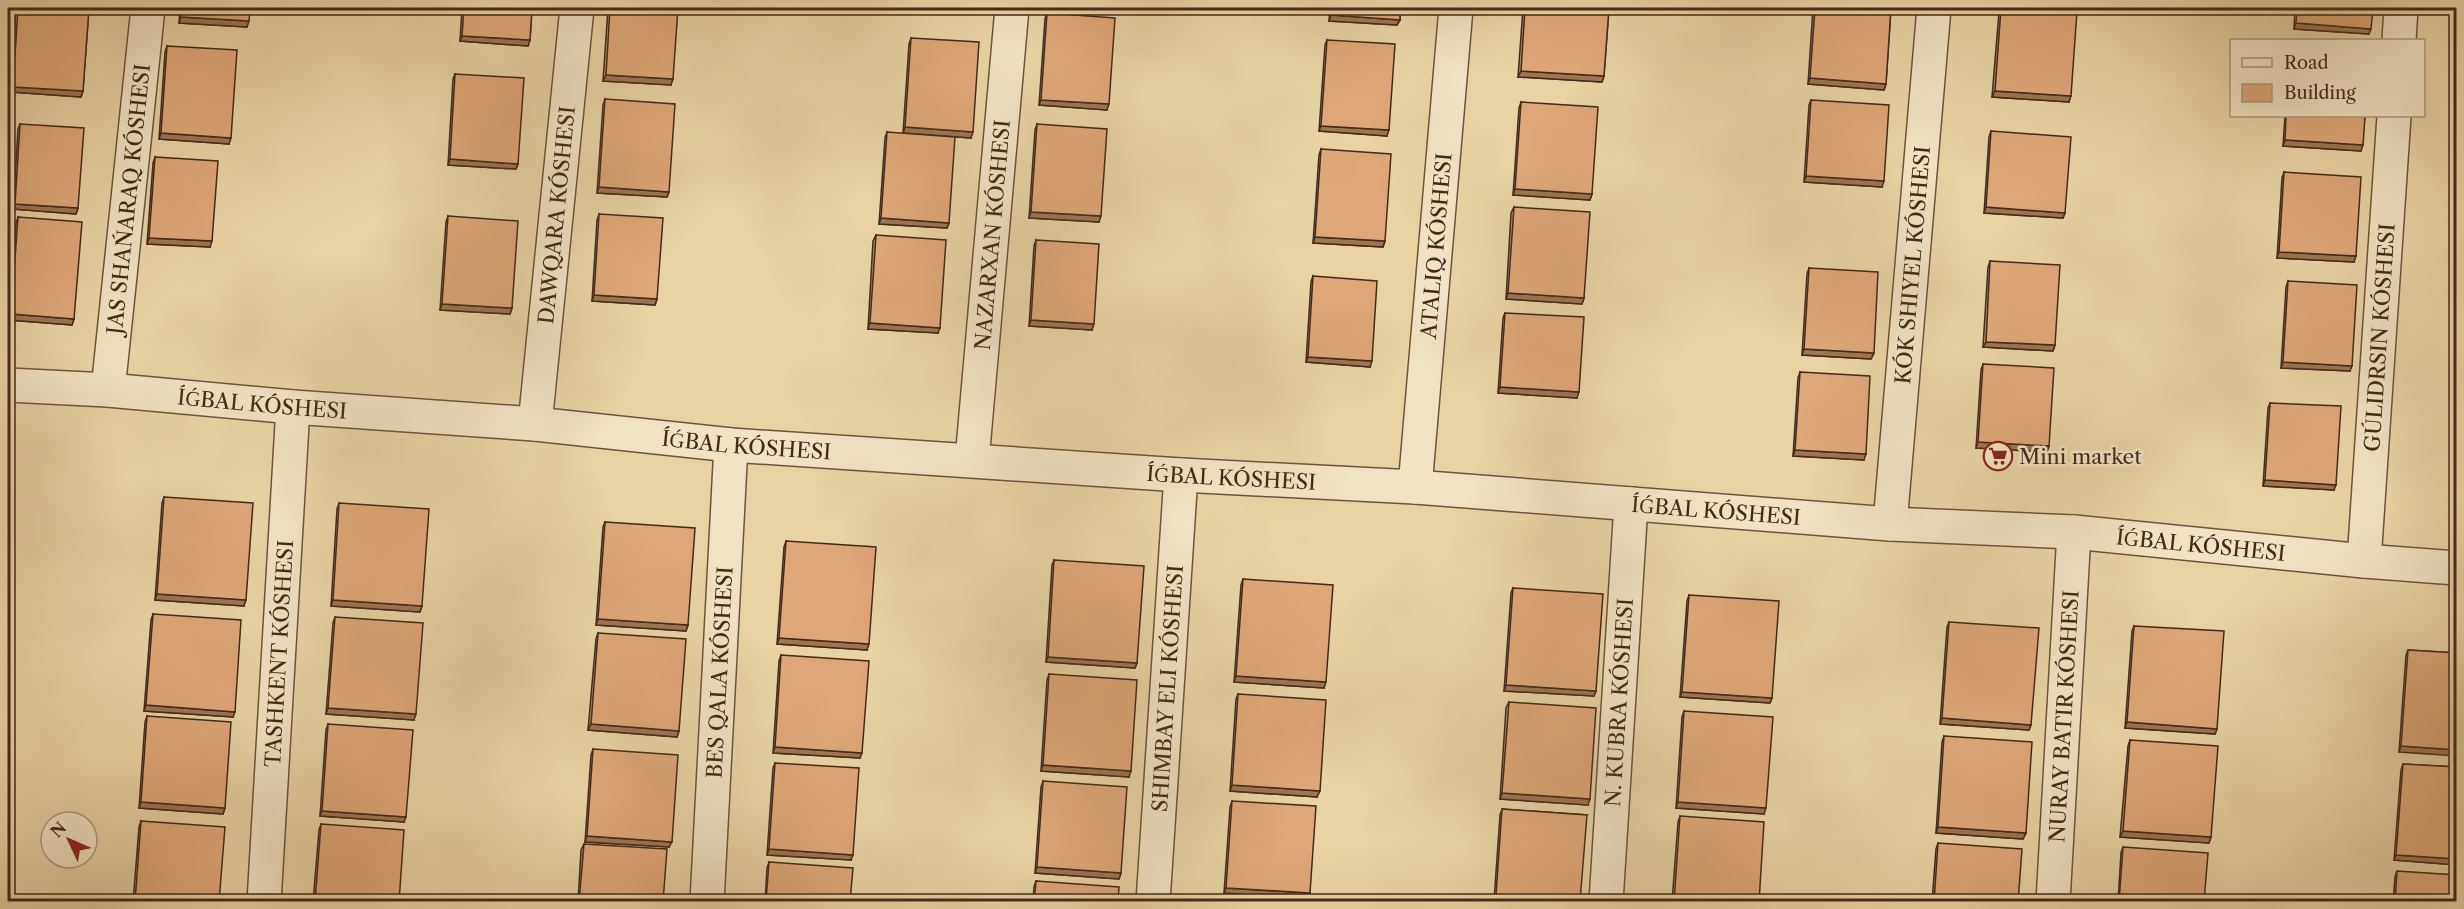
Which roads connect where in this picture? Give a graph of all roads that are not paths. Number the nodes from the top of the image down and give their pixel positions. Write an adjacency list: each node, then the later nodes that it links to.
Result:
1 (148, 8): 10 (street, JAS SHAŃARAQ KÓSHESI)
2 (577, 8): 12 (street, DAWQARA KÓSHESI)
3 (1012, 8): 14 (street, NAZARXAN KÓSHESI)
4 (1456, 8): 16 (street)
5 (1934, 8): 18 (street, KÓK SHIYEL KÓSHESI)
6 (2401, 8): 7 (street)
7 (2399, 39)
8 (2394, 117): 20 (street, GÚLIDRSIN KÓSHESI)
9 (8, 385): 10 (street, ÍǴBAL KÓSHESI)
10 (108, 390): 11 (street, ÍǴBAL KÓSHESI)
11 (293, 407): 12 (street, ÍǴBAL KÓSHESI); 22 (street, TASHKENT KÓSHESI)
12 (535, 424): 13 (street, ÍǴBAL KÓSHESI)
13 (731, 445): 14 (street, ÍǴBAL KÓSHESI); 23 (street, BES QALA KÓSHESI)
14 (972, 460): 15 (street, ÍǴBAL KÓSHESI)
15 (1181, 475): 16 (street, ÍǴBAL KÓSHESI); 24 (street)
16 (1415, 487): 17 (street, ÍǴBAL KÓSHESI)
17 (1631, 504): 18 (street, ÍǴBAL KÓSHESI); 25 (street, N. KUBRA KÓSHESI)
18 (1890, 524): 19 (street, ÍǴBAL KÓSHESI)
19 (2074, 532): 20 (street, ÍǴBAL KÓSHESI); 26 (street)
20 (2364, 561): 21 (street, ÍǴBAL KÓSHESI)
21 (2457, 568)
22 (264, 902)
23 (707, 902)
24 (1153, 902)
25 (1606, 902)
26 (2053, 902)

